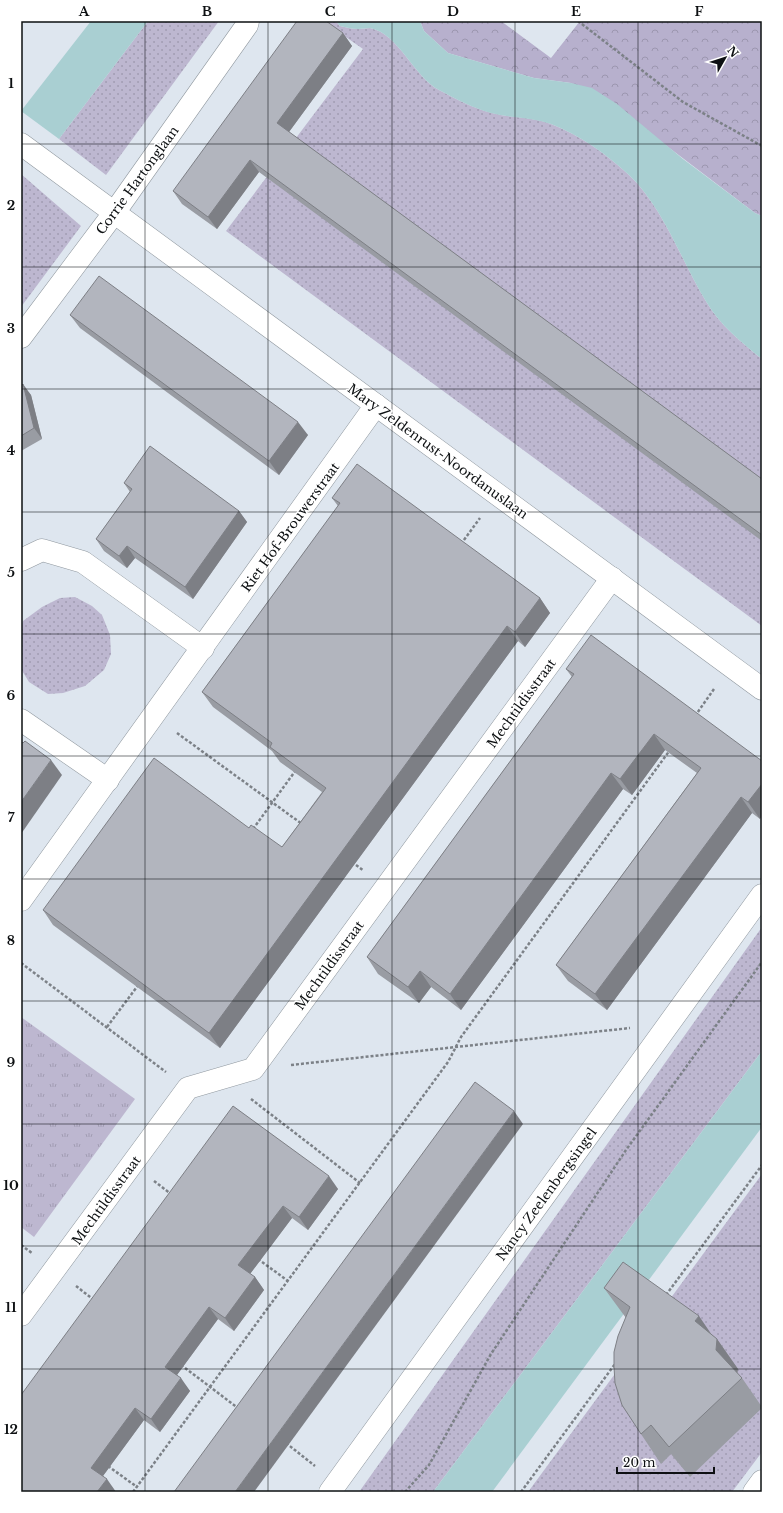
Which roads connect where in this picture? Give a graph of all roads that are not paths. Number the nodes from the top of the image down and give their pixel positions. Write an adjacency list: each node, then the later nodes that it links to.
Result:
1 (248, 21): 3 (street, Corrie Hartonglaan)
2 (21, 144): 3 (street, Mary Zeldenrust-Noordanuslaan)
3 (114, 213): 4 (street, Corrie Hartonglaan); 5 (street, Mary Zeldenrust-Noordanuslaan)
4 (21, 337)
5 (376, 406): 7 (street, Mary Zeldenrust-Noordanuslaan); 8 (street, Riet Hof-Brouwerstraat)
6 (21, 560): 8 (street)
7 (612, 578): 9 (street, Mary Zeldenrust-Noordanuslaan); 14 (street, Mechtildisstraat)
8 (203, 648): 11 (street, Riet Hof-Brouwerstraat)
9 (762, 689)
10 (21, 720): 11 (street)
11 (108, 780): 13 (street, Riet Hof-Brouwerstraat)
12 (762, 895): 16 (street, Nancy Zeelenbergsingel)
13 (21, 900)
14 (21, 1315)
15 (762, 1481): 17 (street)
16 (334, 1487)
17 (754, 1492)

